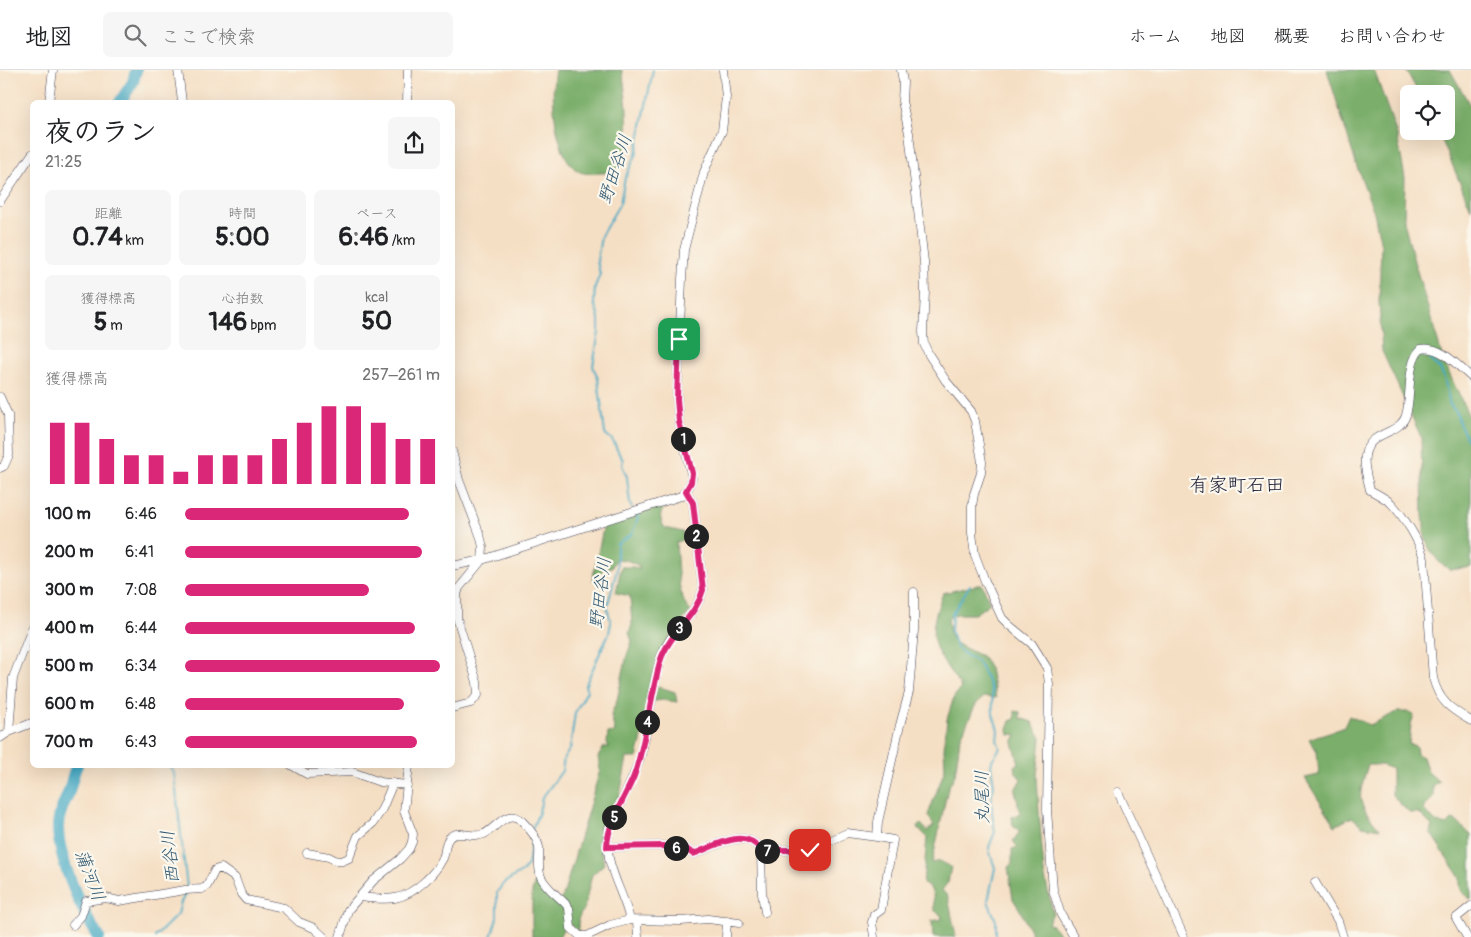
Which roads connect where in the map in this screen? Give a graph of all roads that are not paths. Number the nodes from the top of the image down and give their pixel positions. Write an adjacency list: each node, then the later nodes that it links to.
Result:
1 (53, 70): 6 (street)
2 (178, 70): 7 (street)
3 (408, 70): 8 (street)
4 (723, 70): 15 (street)
5 (901, 70): 49 (street)
6 (48, 100)
7 (182, 100)
8 (407, 100)
9 (30, 157): 10 (street)
10 (0, 201)
11 (1471, 377): 23 (street)
12 (0, 397): 14 (street)
13 (455, 463): 16 (street)
14 (0, 468)
15 (686, 491): 16 (street); 33 (street)
16 (482, 560): 17 (street); 19 (street)
17 (455, 565)
18 (914, 592): 32 (street)
19 (455, 607)
20 (455, 616): 22 (street)
21 (30, 633): 25 (street)
22 (455, 707)
23 (1471, 721)
24 (30, 724): 25 (street)
25 (9, 732): 26 (street)
26 (0, 738)
27 (297, 768): 29 (street)
28 (409, 768): 30 (street)
29 (392, 783): 30 (street); 35 (street)
30 (407, 785): 37 (street)
31 (1118, 792): 50 (street)
32 (877, 837): 34 (street); 48 (street)
33 (607, 847): 34 (street); 40 (street)
34 (761, 850): 39 (street)
35 (307, 853)
36 (1315, 882): 51 (street)
37 (360, 897): 40 (street); 45 (street)
38 (1471, 906): 52 (street)
39 (765, 912)
40 (633, 920): 41 (street); 46 (street)
41 (727, 921): 42 (street); 47 (street)
42 (739, 923)
43 (73, 925): 44 (street)
44 (324, 937)
45 (340, 937)
46 (638, 937)
47 (726, 937)
48 (874, 937)
49 (1074, 937)
50 (1184, 937)
51 (1343, 937)
52 (1467, 937)

